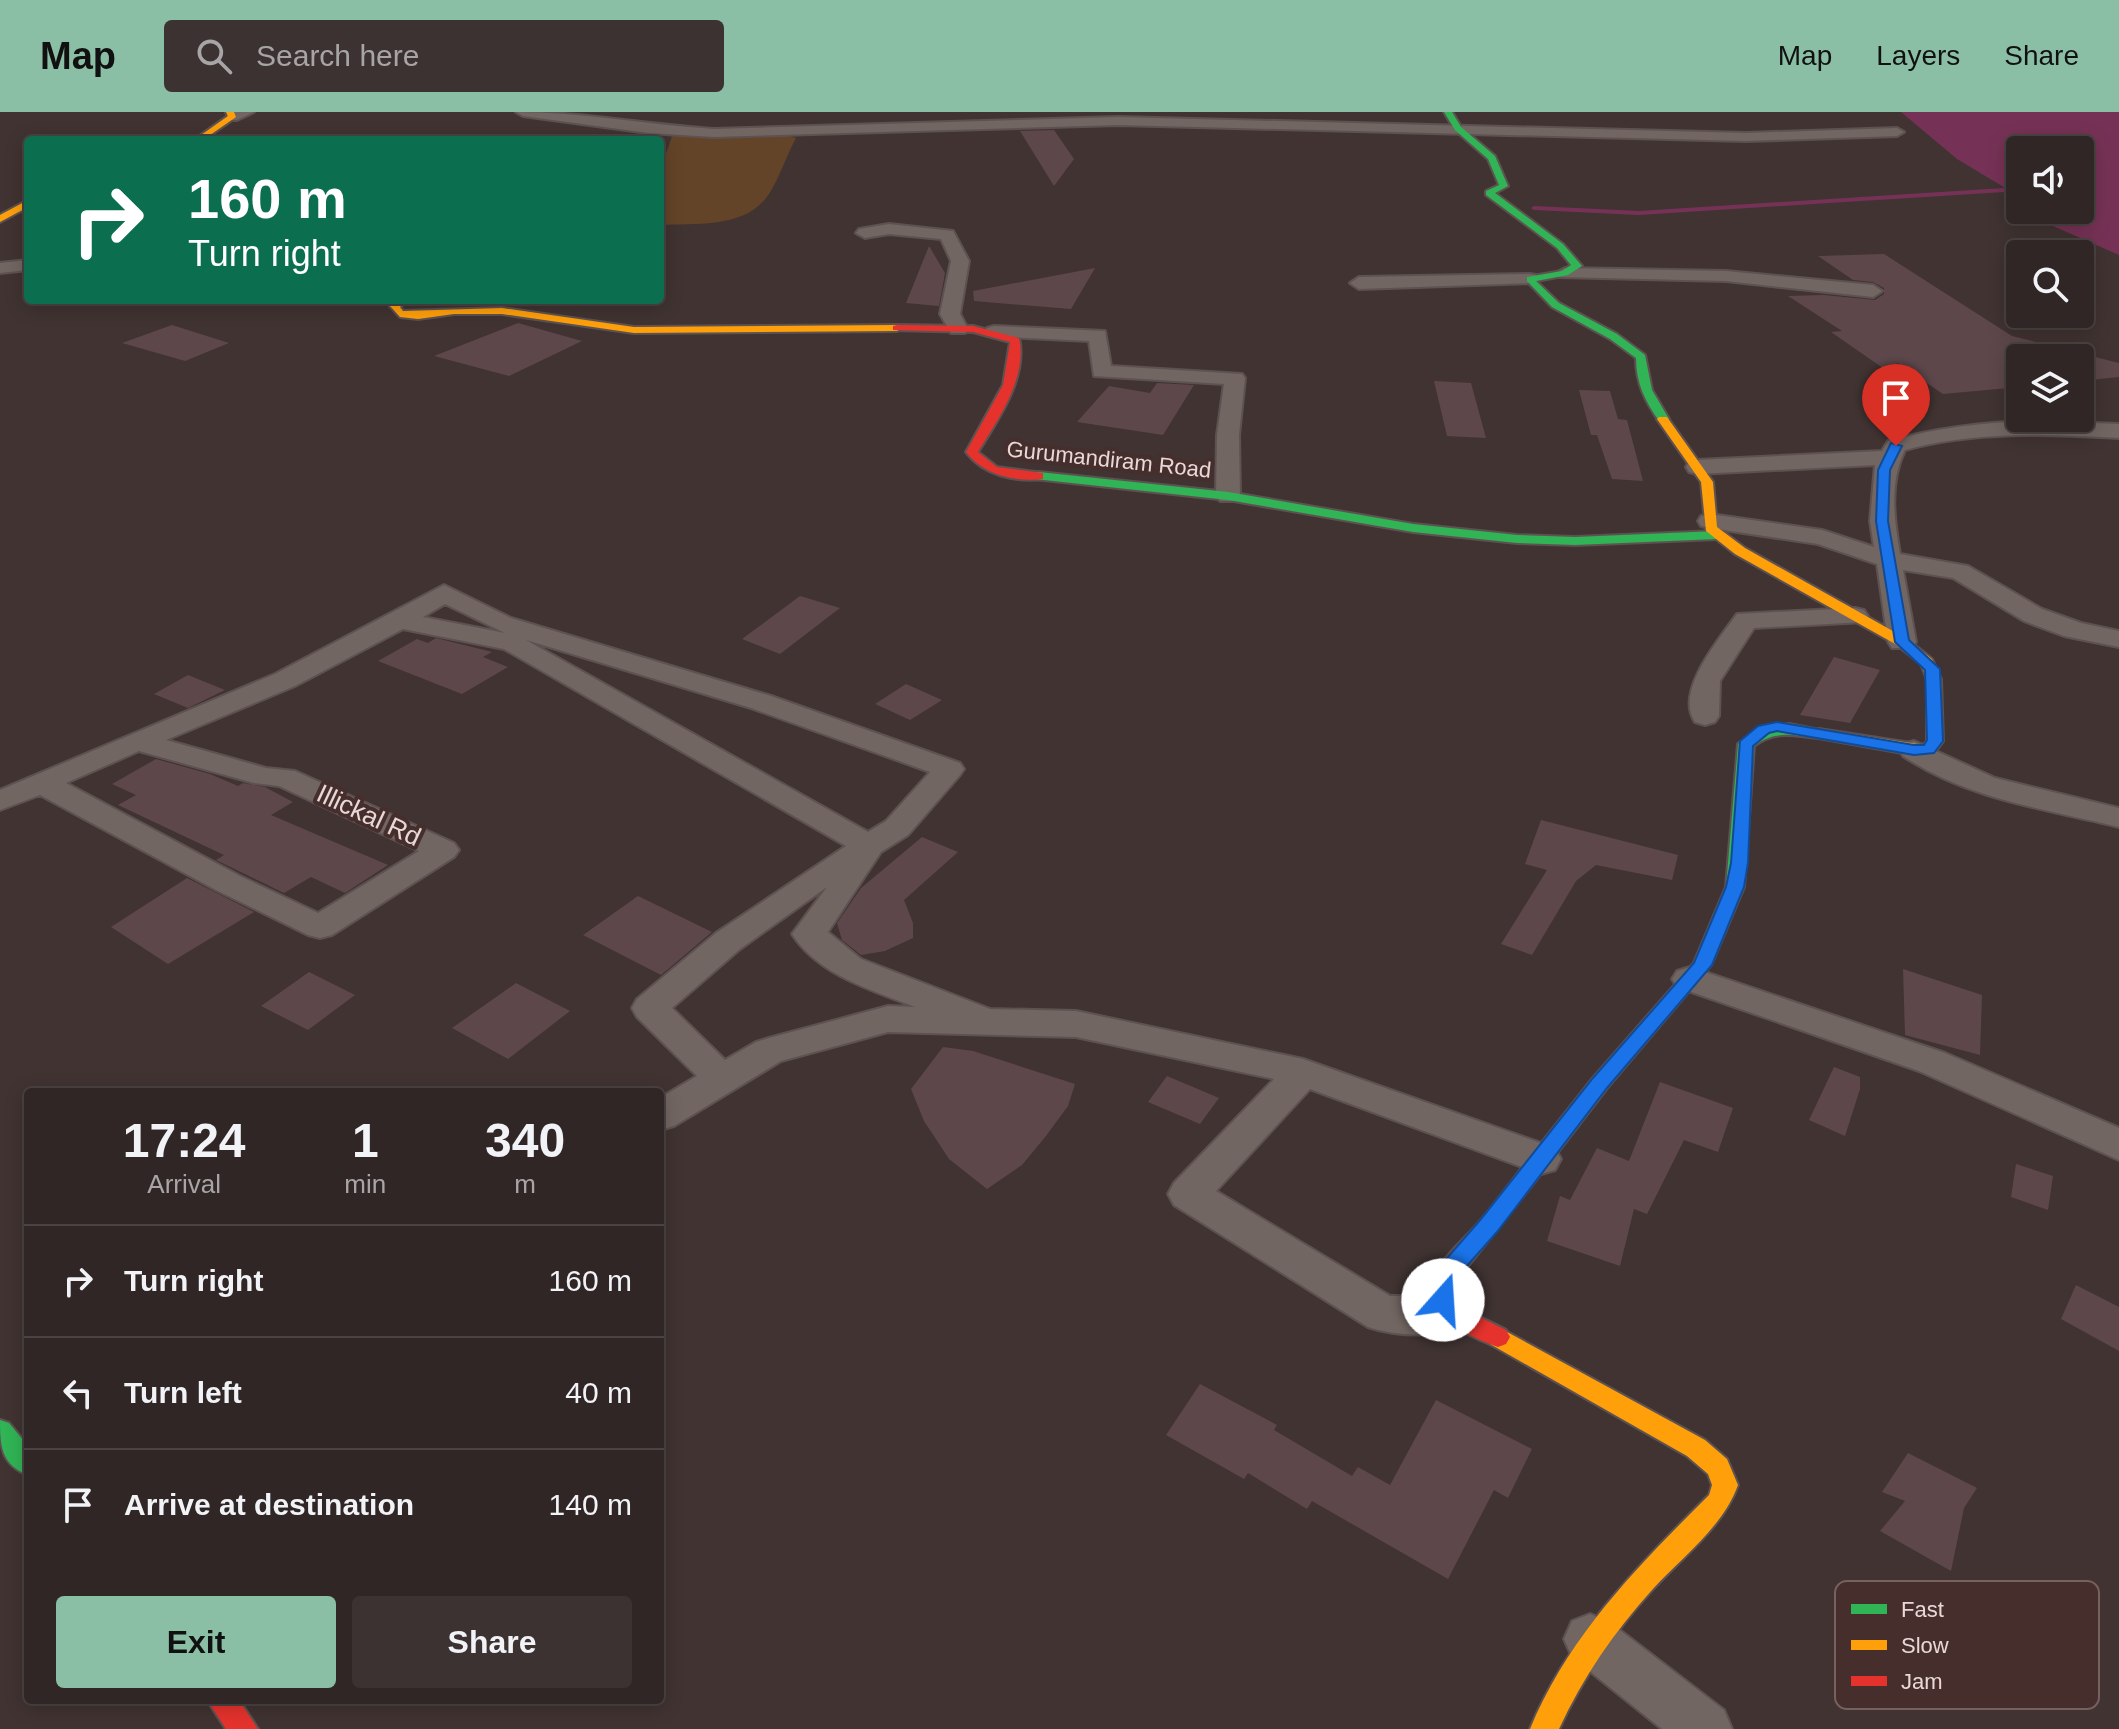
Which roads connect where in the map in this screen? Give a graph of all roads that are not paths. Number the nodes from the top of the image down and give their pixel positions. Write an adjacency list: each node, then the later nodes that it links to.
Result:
1 (523, 112): 3 (street)
2 (236, 114): 5 (street)
3 (1453, 120): 4 (street); 11 (street)
4 (1897, 132)
5 (204, 136)
6 (24, 205): 7 (street)
7 (0, 219)
8 (865, 233): 16 (street)
9 (24, 265): 10 (street)
10 (0, 268)
11 (1565, 273): 12 (street); 14 (street)
12 (1530, 279): 13 (street); 20 (street)
13 (1359, 283)
14 (1873, 291)
15 (397, 304): 16 (street)
16 (958, 329): 17 (street)
17 (994, 332): 21 (street); 21 (street, Gurumandiram Road)
18 (2119, 431): 19 (street)
19 (1890, 457): 20 (street); 25 (street)
20 (1697, 467): 22 (street)
21 (1228, 496): 23 (street, Gurumandiram Road)
22 (1713, 528): 23 (street, Gurumandiram Road); 24 (street); 25 (street)
23 (1669, 539): 24 (street)
24 (1740, 551): 26 (street)
25 (1888, 560): 28 (street); 29 (street)
26 (1855, 616): 29 (street); 30 (street)
27 (399, 620): 31 (street); 36 (street); 36 (street)
28 (2119, 639)
29 (1902, 642): 32 (street)
30 (1705, 716)
31 (137, 741): 33 (street); 33 (street, Illickal Rd)
32 (1914, 750): 35 (street); 37 (street)
33 (40, 782): 34 (street)
34 (0, 801)
35 (2119, 818)
36 (869, 846): 38 (street); 40 (street)
37 (1690, 979): 42 (street); 43 (street)
38 (987, 1022): 39 (street); 40 (street)
39 (1303, 1072): 43 (street); 44 (street)
40 (722, 1079): 41 (street)
41 (664, 1114)
42 (2119, 1145)
43 (1541, 1159): 44 (street)
44 (1456, 1314): 47 (street)
45 (0, 1431): 46 (street)
46 (24, 1459)
47 (1590, 1639): 50 (street); 51 (street)
48 (224, 1704): 49 (street)
49 (244, 1729)
50 (1544, 1729)
51 (1705, 1729)

